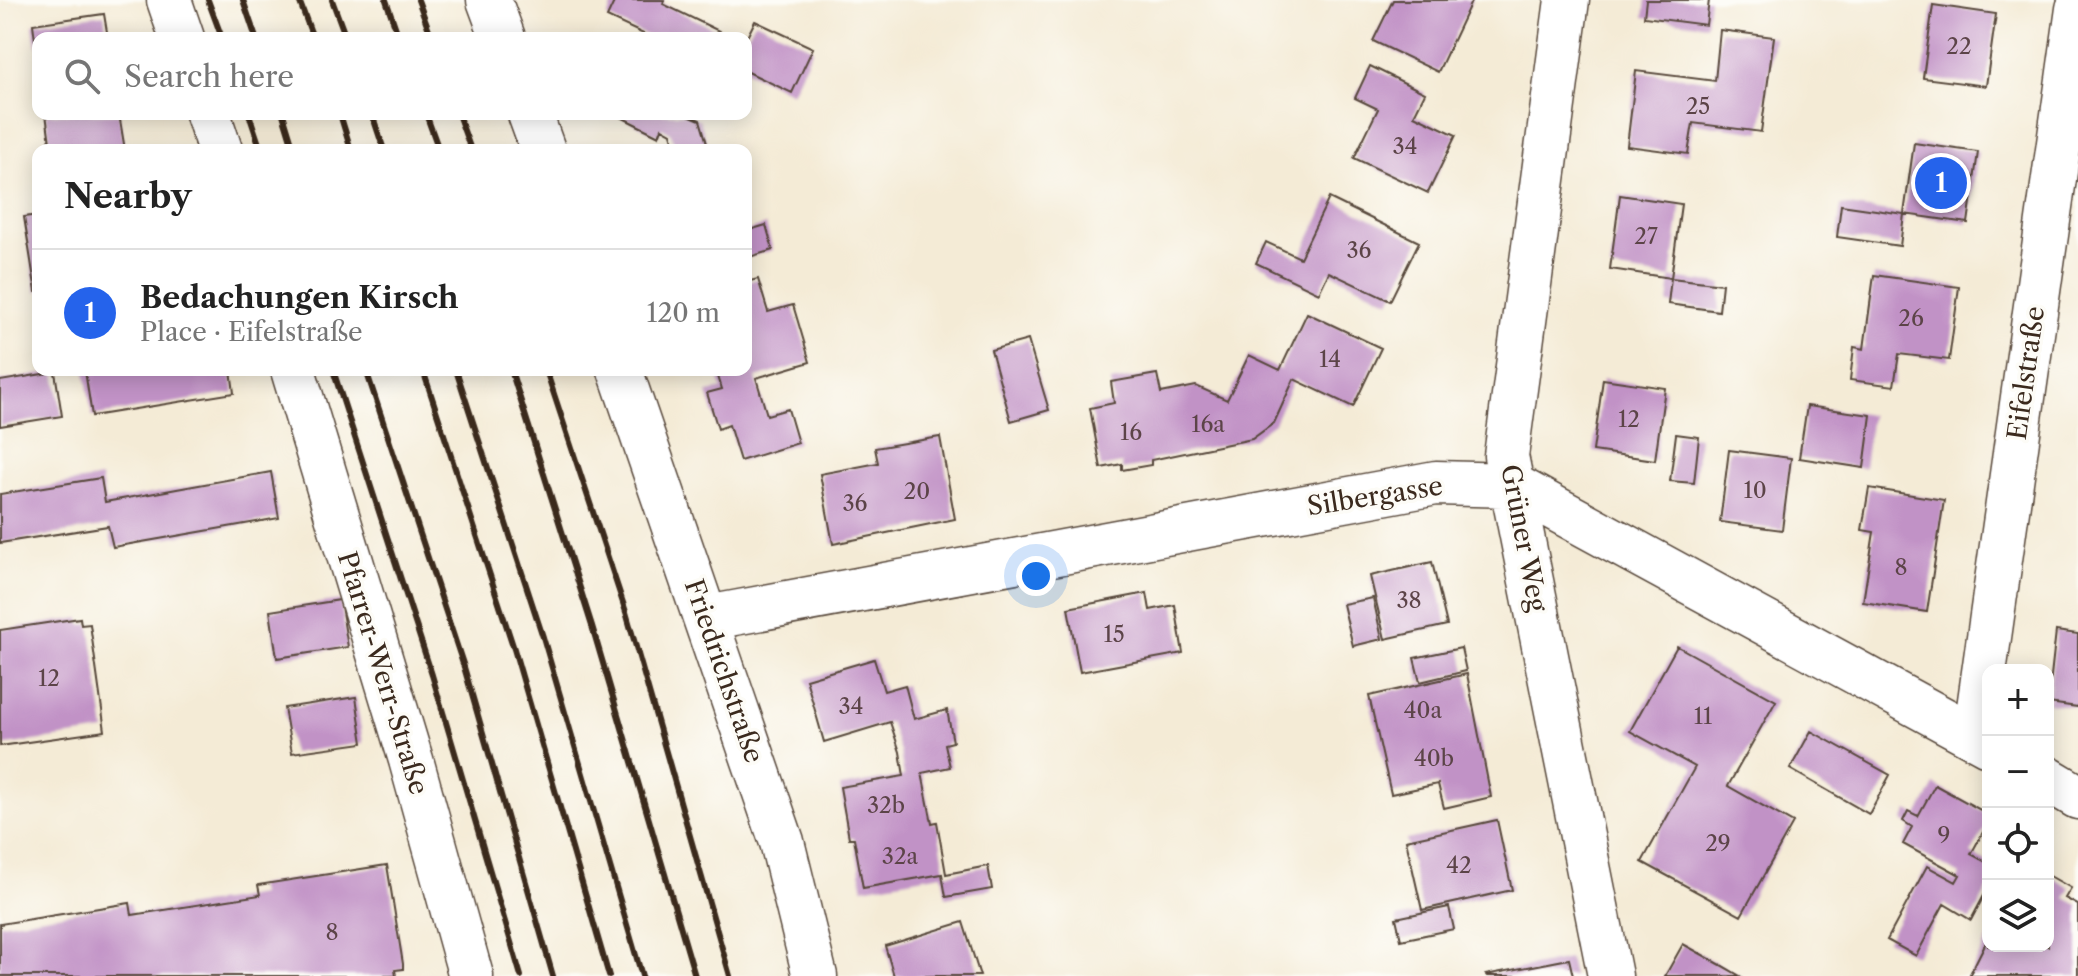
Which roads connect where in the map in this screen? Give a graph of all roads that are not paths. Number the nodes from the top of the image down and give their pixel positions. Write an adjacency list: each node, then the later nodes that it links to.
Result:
1 (169, 0): 5 (street)
2 (489, 0): 6 (street)
3 (1567, 0): 13 (street, Grüner Weg)
4 (2078, 9): 15 (street, Eifelstraße)
5 (180, 32)
6 (501, 32)
7 (210, 120): 9 (street)
8 (532, 120): 10 (street)
9 (218, 144)
10 (541, 144)
11 (295, 376): 18 (street, Pfarrer-Werr-Straße)
12 (622, 376): 14 (street, Friedrichstraße)
13 (1512, 485): 14 (street, Silbergasse); 15 (street, Silbergasse); 20 (street, Grüner Weg)
14 (707, 618): 19 (street, Friedrichstraße)
15 (1981, 740)
16 (2054, 783): 17 (street)
17 (2078, 797)
18 (471, 976)
19 (815, 976)
20 (1610, 976)

